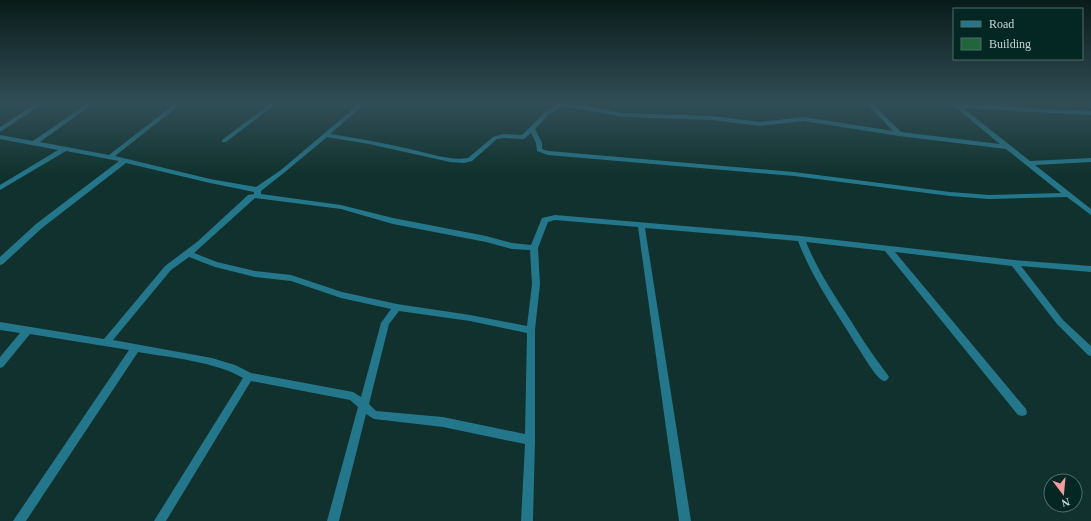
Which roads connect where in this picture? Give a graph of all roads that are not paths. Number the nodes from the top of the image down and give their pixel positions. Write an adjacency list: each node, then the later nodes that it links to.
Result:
1 (57, 127): 13 (street)
2 (148, 127): 16 (street)
3 (242, 127): 12 (street)
4 (333, 127): 10 (street)
5 (857, 127): 9 (street)
6 (893, 127): 9 (street)
7 (984, 127): 14 (street)
8 (532, 129): 10 (street); 22 (street)
9 (899, 134): 14 (street)
10 (324, 135): 21 (street)
11 (0, 137): 13 (street)
12 (224, 141)
13 (35, 143): 15 (street)
14 (1008, 146): 19 (street)
15 (64, 149): 16 (street); 20 (street)
16 (110, 157): 18 (street)
17 (1091, 160): 19 (street)
18 (124, 161): 21 (street); 29 (street)
19 (1030, 163): 22 (street)
20 (0, 188)
21 (258, 193): 26 (street); 28 (street)
22 (1069, 195): 23 (street)
23 (1091, 212)
24 (641, 224): 25 (street); 26 (street); 49 (street)
25 (801, 239): 27 (street); 41 (street)
26 (534, 248): 35 (street)
27 (888, 249): 30 (street); 43 (street)
28 (187, 254): 32 (street); 36 (street)
29 (0, 262)
30 (1014, 263): 31 (street); 38 (street)
31 (1091, 269)
32 (397, 307): 35 (street); 42 (street)
33 (0, 326): 34 (street)
34 (28, 330): 36 (street); 39 (street)
35 (531, 330): 44 (street)
36 (107, 341): 37 (street)
37 (136, 347): 40 (street); 45 (street)
38 (1091, 352)
39 (0, 364)
40 (250, 377): 42 (street); 46 (street)
41 (884, 377)
42 (364, 406): 44 (street); 47 (street)
43 (1022, 412)
44 (530, 440): 48 (street)
45 (19, 521)
46 (160, 521)
47 (334, 521)
48 (527, 521)
49 (685, 521)

